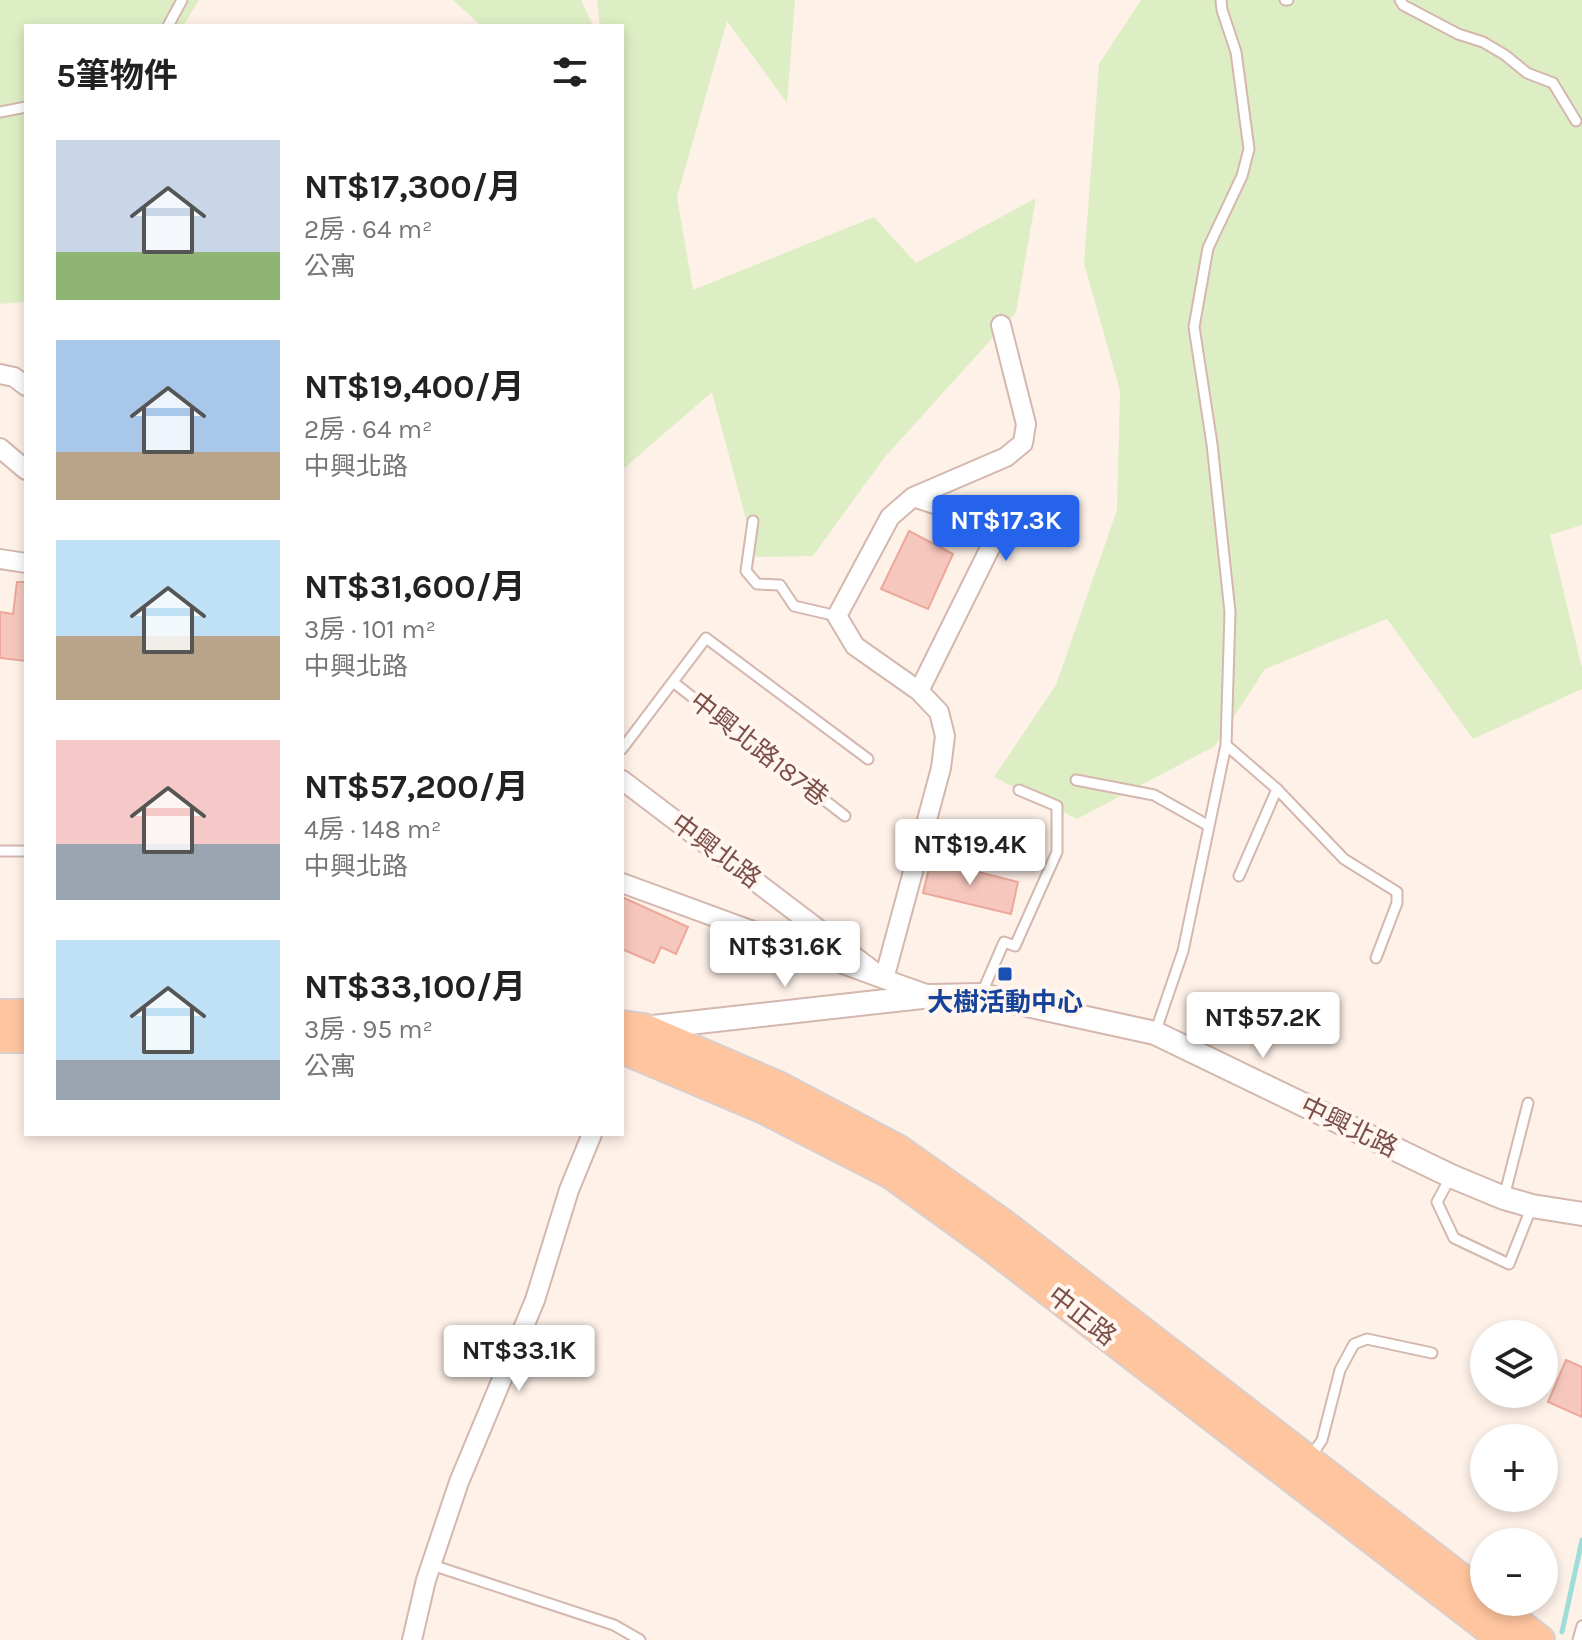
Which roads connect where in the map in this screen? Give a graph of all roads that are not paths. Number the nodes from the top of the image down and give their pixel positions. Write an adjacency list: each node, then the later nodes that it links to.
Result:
1 (182, 0): 4 (lane)
2 (1221, 0): 20 (lane)
3 (1400, 0): 7 (lane)
4 (169, 24)
5 (24, 107): 6 (lane)
6 (0, 112)
7 (1576, 121)
8 (1001, 325): 13 (street)
9 (0, 374): 10 (street)
10 (24, 384)
11 (0, 448): 12 (street)
12 (24, 468)
13 (913, 497): 17 (street); 19 (street)
14 (753, 521): 17 (lane)
15 (0, 559): 16 (street)
16 (24, 563)
17 (837, 616): 19 (street)
18 (673, 682): 21 (lane, 中興北路187巷); 22 (lane, 中興北路187巷); 27 (lane, 中興北路187巷)
19 (919, 691): 34 (street)
20 (1226, 745): 25 (lane); 28 (lane)
21 (624, 746)
22 (868, 759)
23 (1076, 780): 28 (lane)
24 (624, 782): 34 (street, 中興北路)
25 (1277, 789): 31 (lane); 33 (lane)
26 (1019, 790): 35 (lane)
27 (845, 816)
28 (1209, 826): 39 (lane)
29 (24, 851): 30 (lane)
30 (1, 853)
31 (1239, 876)
32 (624, 884): 34 (street)
33 (1376, 958)
34 (884, 979): 36 (street, 中興北路)
35 (981, 995): 36 (street, 中興北路); 39 (street, 中興北路)
36 (931, 996): 42 (street, 中興北路)
37 (0, 1014): 38 (main road)
38 (24, 1014)
39 (1155, 1033): 45 (street, 中興北路)
40 (0, 1038): 41 (main road)
41 (24, 1038)
42 (627, 1042): 50 (main road, 中正路); 57 (main road, 中正路)
43 (1528, 1103): 46 (lane)
44 (591, 1136): 51 (street)
45 (1451, 1176): 46 (street, 中興北路); 47 (lane)
46 (1504, 1198): 47 (street, 中興北路)
47 (1532, 1206): 48 (street, 中興北路)
48 (1582, 1214)
49 (1432, 1353): 50 (lane)
50 (1308, 1460): 52 (main road, 中正路)
51 (432, 1565): 55 (street); 56 (lane)
52 (1470, 1585)
53 (1509, 1616): 58 (main road)
54 (1582, 1626): 59 (lane)
55 (412, 1640)
56 (640, 1640)
57 (1503, 1640)
58 (1540, 1640)
59 (1578, 1640)

